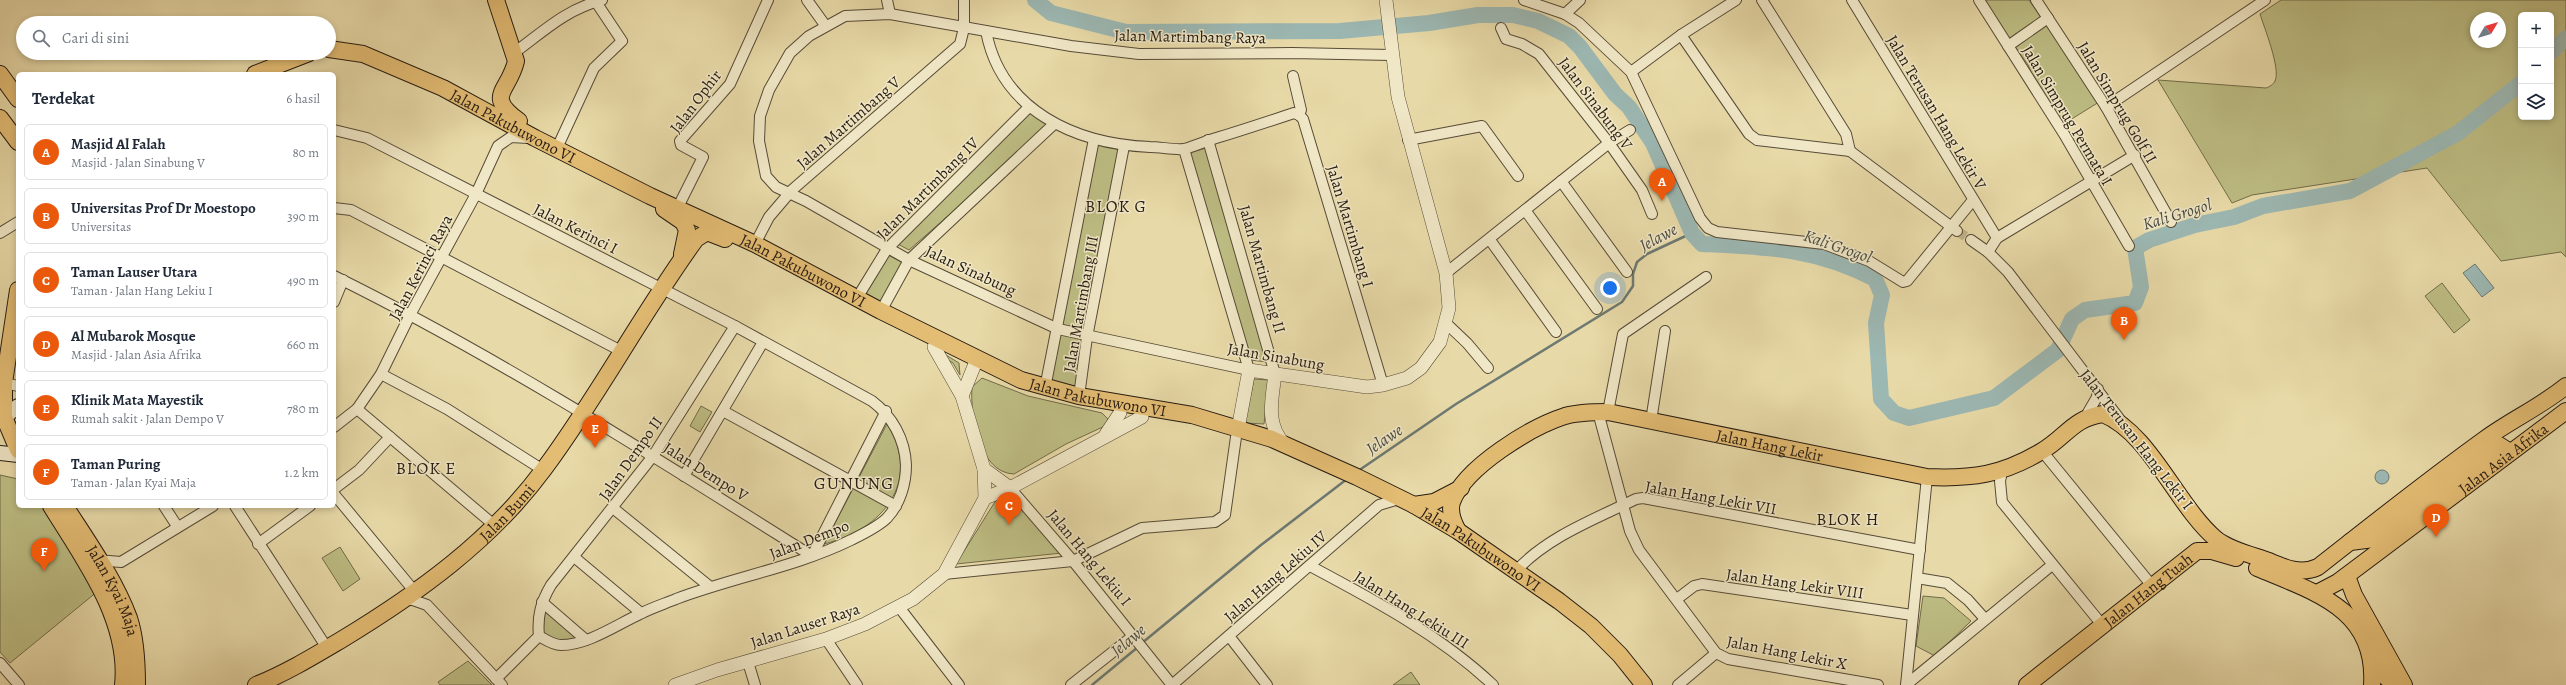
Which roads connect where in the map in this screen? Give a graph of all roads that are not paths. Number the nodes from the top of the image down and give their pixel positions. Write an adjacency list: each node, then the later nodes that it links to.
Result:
1 (496, 0): 26 (main road)
2 (768, 0): 60 (street, Jalan Ophir)
3 (807, 0): 19 (street)
4 (887, 0): 16 (street)
5 (964, 0): 20 (street, Jalan Martimbang V)
6 (1386, 0): 27 (street, Jalan Sinabung)
7 (1524, 0): 17 (street)
8 (1580, 0): 17 (street)
9 (1736, 0): 23 (street)
10 (1762, 0): 50 (street)
11 (1852, 0): 59 (street, Jalan Terusan Hang Lekir V)
12 (1979, 0): 24 (street, Jalan Simprug Permata I)
13 (2036, 0): 18 (street, Jalan Simprug Golf II)
14 (2265, 0): 35 (street)
15 (599, 1): 26 (street); 48 (street)
16 (890, 14): 19 (street, Jalan Martimbang Raya); 20 (street, Jalan Martimbang Raya)
17 (1566, 14): 30 (street)
18 (2048, 18): 24 (street); 35 (street, Jalan Simprug Golf II)
19 (825, 25): 55 (street, Jalan Martimbang Raya)
20 (964, 28): 22 (street, Jalan Martimbang Raya); 56 (street, Jalan Martimbang V)
21 (1501, 28): 46 (street, Jalan Sinabung V)
22 (986, 31): 27 (street, Jalan Martimbang Raya); 34 (street)
23 (1681, 35): 30 (street); 50 (street)
24 (2008, 46): 54 (street, Jalan Simprug Permata I)
25 (336, 50): 41 (main road, Jalan Pakubuwono VI)
26 (514, 53): 41 (main road)
27 (1391, 55): 45 (street, Jalan Sinabung)
28 (291, 60): 29 (main road)
29 (260, 72)
30 (1631, 72): 66 (street)
31 (0, 74): 33 (main road)
32 (1293, 76): 36 (street, Jalan Martimbang I)
33 (16, 96)
34 (1029, 107): 38 (street); 73 (street, Jalan Martimbang IV)
35 (2106, 107): 51 (street, Jalan Simprug Golf II)
36 (1299, 115): 44 (street); 104 (street, Jalan Martimbang I)
37 (0, 118): 42 (main road)
38 (1054, 124): 43 (street); 76 (street)
39 (336, 130): 57 (street, Jalan Kerinci I)
40 (1630, 130): 46 (street)
41 (535, 138): 48 (main road, Jalan Pakubuwono VI); 57 (street, Jalan Kerinci Raya)
42 (16, 139)
43 (1094, 139): 47 (street); 91 (street, Jalan Martimbang III)
44 (1208, 140): 49 (street); 102 (street, Jalan Martimbang II)
45 (1408, 140): 52 (street); 79 (street, Jalan Sinabung)
46 (1609, 143): 53 (street); 63 (street, Jalan Sinabung V)
47 (1124, 146): 49 (street); 94 (street, Jalan Martimbang III)
48 (557, 148): 58 (main road, Jalan Pakubuwono VI)
49 (1184, 149): 100 (street)
50 (1850, 151): 66 (street)
51 (2135, 155): 54 (street); 64 (street, Jalan Simprug Golf II)
52 (1518, 176)
53 (1561, 181): 62 (street); 78 (street)
54 (2092, 183): 68 (street); 72 (street, Jalan Simprug Permata I)
55 (776, 188): 56 (street, Jalan Sinabung)
56 (789, 193): 71 (street, Jalan Martimbang V); 73 (street, Jalan Sinabung)
57 (476, 194): 75 (street, Jalan Kerinci Raya); 82 (street, Jalan Kerinci I)
58 (650, 196): 60 (main road, Jalan Pakubuwono VI); 77 (main road)
59 (1973, 200): 66 (street); 68 (street, Jalan Terusan Hang Lekir V)
60 (678, 207): 71 (main road, Jalan Pakubuwono VI)
61 (336, 208): 75 (street)
62 (1525, 210): 69 (street); 86 (street)
63 (1652, 214)
64 (2171, 222)
65 (16, 223): 67 (street)
66 (1954, 229)
67 (0, 233)
68 (1997, 238): 74 (street)
69 (1490, 240): 79 (street); 93 (street)
70 (1971, 240): 74 (street, Jalan Terusan Hang Lekir I)
71 (754, 244): 84 (main road, Jalan Pakubuwono VI)
72 (2129, 246)
73 (887, 249): 76 (street, Jalan Sinabung); 84 (street, Jalan Martimbang IV)
74 (1988, 252): 107 (street, Jalan Terusan Hang Lekir I)
75 (442, 256): 88 (street, Jalan Kerinci Raya); 97 (street)
76 (909, 260): 87 (street); 91 (street, Jalan Sinabung)
77 (680, 262): 82 (main road, Jalan Bumi); 96 (main road, Jalan Pakubuwono VI)
78 (1627, 272)
79 (1446, 273): 89 (street, Jalan Sinabung)
80 (1706, 277): 116 (street)
81 (338, 278): 83 (street); 88 (street, Jalan Dempo V)
82 (663, 289): 90 (street, Jalan Dempo); 97 (main road, Jalan Bumi)
83 (336, 290)
84 (857, 298): 87 (main road, Jalan Pakubuwono VI)
85 (16, 307): 103 (main road)
86 (1598, 309)
87 (881, 311): 98 (main road, Jalan Pakubuwono VI)
88 (410, 315): 101 (street, Jalan Kerinci Raya); 115 (street, Jalan Dempo V)
89 (1447, 324): 99 (street); 104 (street, Jalan Sinabung)
90 (735, 326): 95 (street, Jalan Dempo); 133 (street, Jalan Dempo II)
91 (1058, 329): 94 (street, Jalan Sinabung); 106 (street, Jalan Martimbang III)
92 (1665, 331): 121 (street)
93 (1556, 332)
94 (1087, 337): 100 (street, Jalan Sinabung); 109 (street, Jalan Martimbang III)
95 (763, 342): 112 (street); 113 (street, Jalan Dempo)
96 (934, 347): 98 (main road, Jalan Pakubuwono VI); 108 (street)
97 (623, 352): 115 (main road, Jalan Bumi)
98 (975, 363): 106 (main road, Jalan Pakubuwono VI); 108 (street); 117 (main road, Jalan Pakubuwono VI)
99 (1488, 368)
100 (1249, 370): 102 (street, Jalan Sinabung); 124 (street)
101 (381, 374): 111 (street, Jalan Kerinci Raya); 135 (street)
102 (1275, 374): 104 (street, Jalan Sinabung); 128 (street, Jalan Martimbang II)
103 (7, 384): 120 (main road)
104 (1383, 385)
105 (2566, 386): 159 (main road, Jalan Asia Afrika)
106 (1046, 388): 109 (main road, Jalan Pakubuwono VI)
107 (2098, 389): 118 (street, Jalan Hang Lekir); 123 (street, Jalan Terusan Hang Lekir I)
108 (962, 396): 134 (street)
109 (1079, 396): 124 (main road, Jalan Pakubuwono VI)
110 (16, 408): 120 (main road)
111 (357, 409): 122 (street, Jalan Kerinci Raya); 126 (street)
112 (722, 411): 137 (street); 139 (street)
113 (886, 411): 139 (street); 146 (street, Jalan Dempo)
114 (2566, 411): 130 (main road, Jalan Asia Afrika)
115 (582, 412): 133 (street, Jalan Dempo V); 135 (main road, Jalan Bumi)
116 (1603, 412): 121 (main road, Jalan Hang Lekir); 142 (main road, Jalan Hang Lekir); 147 (street)
117 (1120, 413): 119 (main road, Jalan Pakubuwono VI); 125 (street)
118 (2086, 416): 123 (main road); 129 (main road, Jalan Hang Lekir)
119 (1142, 417): 124 (main road, Jalan Pakubuwono VI); 125 (street)
120 (2, 419): 127 (main road)
121 (1651, 421): 138 (main road, Jalan Hang Lekir)
122 (336, 425)
123 (2127, 428): 155 (main road, Jalan Terusan Hang Lekir I)
124 (1237, 433): 128 (main road, Jalan Pakubuwono VI); 168 (street)
125 (1104, 436): 141 (street)
126 (390, 437): 140 (street); 156 (street)
127 (16, 446)
128 (1291, 450): 145 (main road, Jalan Pakubuwono VI)
129 (2042, 451): 136 (main road, Jalan Hang Lekir); 176 (street)
130 (2510, 452): 159 (main road); 173 (main road, Jalan Asia Afrika)
131 (0, 453): 132 (main road)
132 (16, 455)
133 (653, 456): 137 (street, Jalan Dempo V); 154 (street, Jalan Dempo II)
134 (984, 469): 141 (street); 144 (street)
135 (543, 470): 156 (main road, Jalan Bumi)
136 (2002, 472): 138 (main road, Jalan Hang Lekir); 169 (street)
137 (684, 476): 165 (street, Jalan Dempo V)
138 (1927, 477): 161 (street)
139 (851, 482): 146 (street); 165 (street)
140 (336, 487)
141 (1010, 488): 144 (street); 168 (street, Jalan Hang Lekiu I)
142 (1461, 488): 145 (main road, Jalan Hang Lekir); 158 (main road, Jalan Hang Lekir)
143 (336, 497): 179 (street)
144 (984, 498): 172 (street, Jalan Lauser Raya)
145 (1408, 502): 158 (main road, Jalan Pakubuwono VI); 170 (street, Jalan Hang Lekiu IV)
146 (896, 506): 165 (street, Jalan Dempo)
147 (1622, 506): 161 (street, Jalan Hang Lekir VII); 171 (street, Jalan Hang Lekir VII); 180 (street)
148 (53, 508): 164 (main road, Jalan Kyai Maja)
149 (66, 508): 167 (main road, Jalan Kyai Maja)
150 (165, 508): 157 (street)
151 (209, 508): 157 (street)
152 (236, 508): 160 (street)
153 (307, 508): 160 (street)
154 (613, 508): 166 (street, Jalan Dempo II); 175 (street)
155 (2199, 520): 162 (main road); 163 (main road, Jalan Terusan Hang Lekir I)
156 (494, 525): 179 (main road, Jalan Bumi)
157 (177, 526): 167 (street)
158 (1458, 531): 171 (main road, Jalan Pakubuwono VI)
159 (2350, 542): 163 (main road, Jalan Asia Afrika)
160 (258, 544): 193 (street)
161 (1920, 550): 174 (street)
162 (2197, 551): 176 (main road, Jalan Hang Tuah); 177 (main road, Jalan Hang Tuah)
163 (2336, 553)
164 (82, 556): 167 (street); 198 (main road, Jalan Kyai Maja)
165 (812, 556): 175 (street, Jalan Dempo)
166 (574, 557): 181 (street, Jalan Dempo II); 184 (street)
167 (100, 561): 203 (main road, Jalan Kyai Maja)
168 (1073, 561): 172 (street); 190 (street, Jalan Hang Lekiu I)
169 (2052, 565): 186 (street); 187 (street)
170 (1310, 566): 189 (street, Jalan Hang Lekiu IV); 212 (street, Jalan Hang Lekiu III)
171 (1516, 571): 213 (main road, Jalan Pakubuwono VI)
172 (944, 574): 183 (street, Jalan Lauser Raya)
173 (2347, 576): 177 (main road); 178 (main road)
174 (1917, 578): 185 (street); 186 (street)
175 (709, 586): 184 (street, Jalan Dempo)
176 (2153, 587): 187 (main road, Jalan Hang Tuah)
177 (2317, 594): 182 (main road)
178 (2354, 595): 182 (main road); 200 (main road)
179 (409, 596): 193 (main road, Jalan Bumi); 199 (street)
180 (1677, 598): 185 (street, Jalan Hang Lekir VIII); 195 (street)
181 (542, 602): 188 (street, Jalan Dempo II); 191 (street)
182 (2339, 606): 194 (main road)
183 (899, 607): 192 (street, Jalan Lauser Raya); 208 (street)
184 (641, 613): 191 (street, Jalan Dempo)
185 (1912, 615): 215 (street)
186 (1985, 619): 215 (street)
187 (2103, 626): 216 (main road, Jalan Hang Tuah)
188 (539, 636): 191 (street, Jalan Dempo); 199 (street)
189 (1229, 636): 210 (street, Jalan Hang Lekiu IV); 211 (street)
190 (1134, 638): 209 (street); 210 (street, Jalan Hang Lekiu I)
191 (586, 640)
192 (828, 643): 196 (street, Jalan Lauser Raya); 207 (street)
193 (327, 648): 204 (main road, Jalan Bumi)
194 (2371, 651): 200 (main road); 217 (main road)
195 (1716, 653): 201 (street, Jalan Hang Lekir X); 214 (street, Jalan Hang Lekir X)
196 (748, 662): 205 (street, Jalan Lauser Raya); 206 (street)
197 (0, 663): 202 (street)
198 (126, 681)
199 (499, 682)
200 (2403, 682)
201 (1680, 684)
202 (19, 685)
203 (137, 685)
204 (256, 685)
205 (675, 685)
206 (755, 685)
207 (857, 685)
208 (959, 685)
209 (1071, 685)
210 (1172, 685)
211 (1267, 685)
212 (1493, 685)
213 (1644, 685)
214 (1878, 685)
215 (1906, 685)
216 (2028, 685)
217 (2372, 685)

